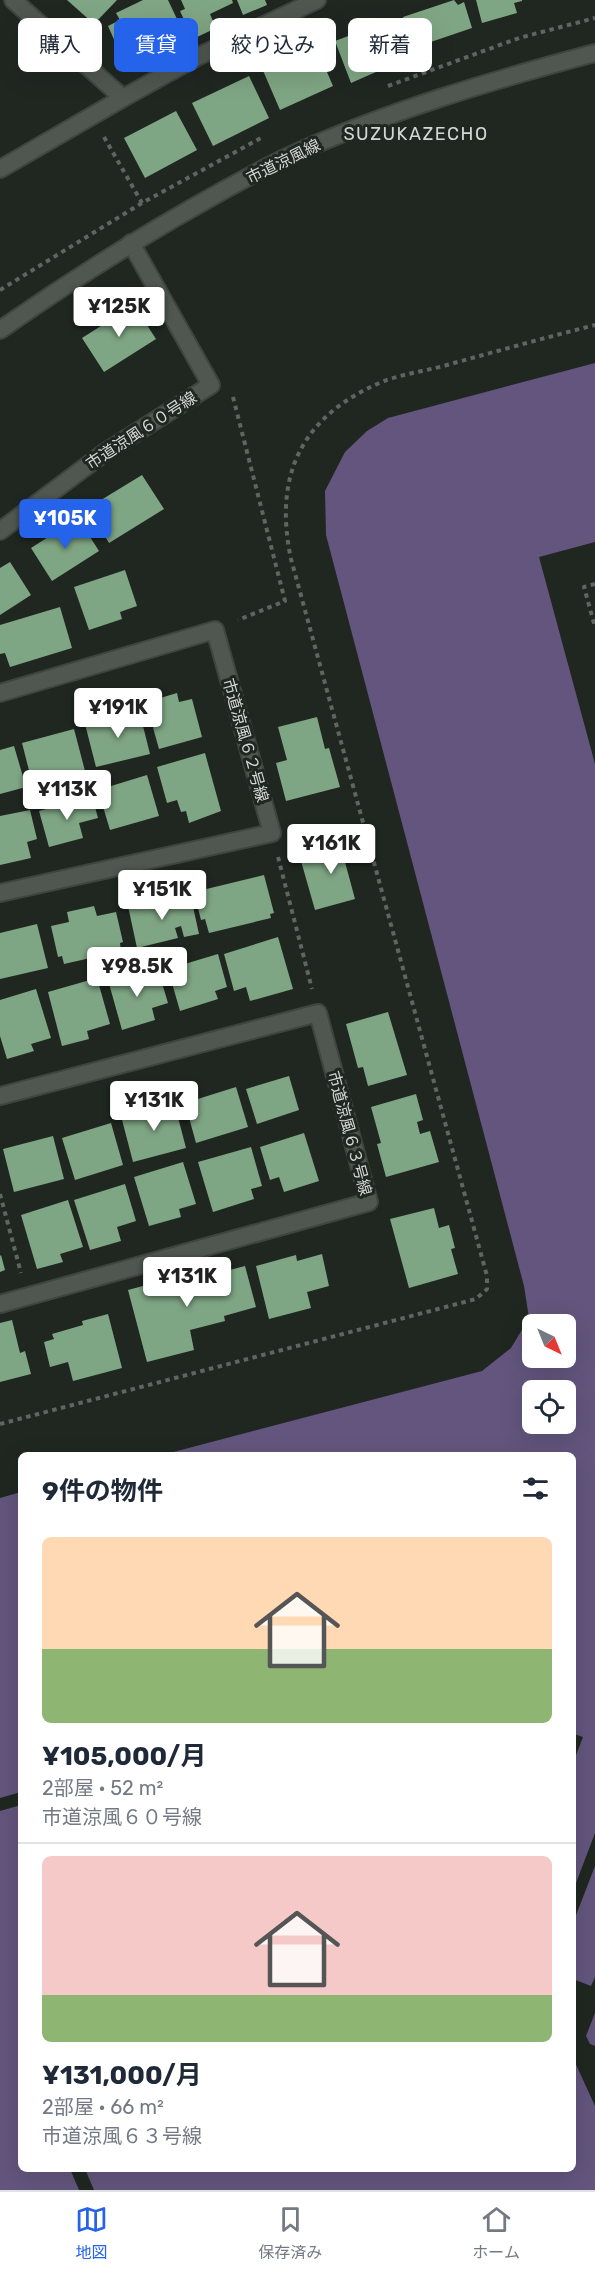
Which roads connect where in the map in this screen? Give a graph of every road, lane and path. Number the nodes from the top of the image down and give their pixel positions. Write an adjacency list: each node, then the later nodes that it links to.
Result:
1 (13, 0): 4 (street)
2 (316, 0): 4 (street)
3 (595, 53): 7 (street, 市道涼風線)
4 (123, 98): 5 (street)
5 (91, 116): 6 (street); 7 (path)
6 (0, 169)
7 (157, 228): 8 (street, 市道涼風線)
8 (130, 243): 10 (street, 市道涼風線); 12 (street, 市道涼風６０号線)
9 (595, 325): 24 (path)
10 (0, 330)
11 (232, 392): 15 (path)
12 (0, 531)
13 (595, 584): 14 (path)
14 (595, 627)
15 (215, 630): 16 (street); 17 (street, 市道涼風６２号線)
16 (0, 693)
17 (272, 833): 18 (street); 19 (path)
18 (0, 893)
19 (318, 1013): 20 (street); 22 (street, 市道涼風６３号線)
20 (0, 1096)
21 (0, 1194): 22 (path)
22 (28, 1297): 23 (street, 市道涼風６３号線)
23 (0, 1304)
24 (0, 1424)

